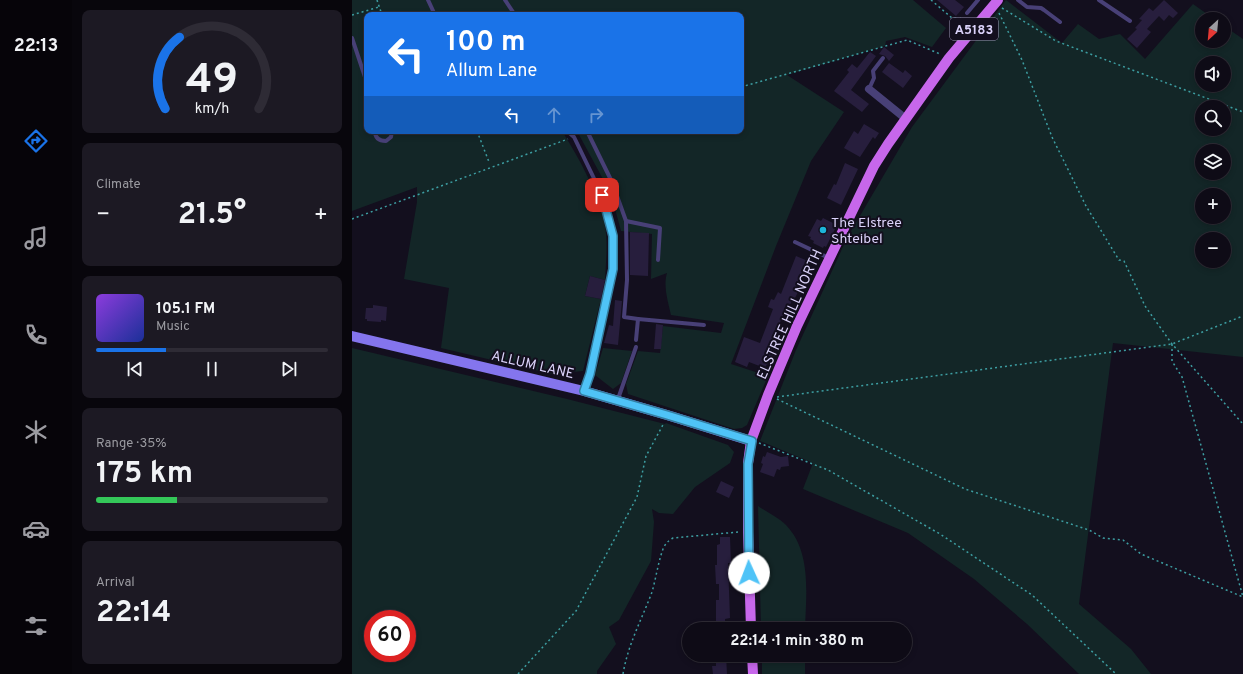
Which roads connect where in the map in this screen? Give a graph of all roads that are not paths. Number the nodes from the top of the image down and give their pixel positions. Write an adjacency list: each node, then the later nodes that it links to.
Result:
1 (428, 0): 7 (lane)
2 (505, 0): 8 (lane)
3 (978, 0): 9 (lane)
4 (1018, 0): 11 (lane)
5 (1099, 0): 10 (lane)
6 (997, 2): 16 (main road, ELSTREE HILL NORTH / A5183)
7 (434, 12)
8 (513, 12)
9 (967, 13)
10 (1130, 21)
11 (1060, 22)
12 (352, 38): 14 (lane)
13 (883, 58): 15 (lane)
14 (364, 73)
15 (869, 89): 16 (street)
16 (906, 119): 23 (main road, ELSTREE HILL NORTH / A5183)
17 (376, 134): 18 (lane)
18 (392, 134)
19 (570, 134): 30 (lane)
20 (588, 134): 21 (lane)
21 (626, 221): 24 (lane); 25 (lane)
22 (795, 242): 23 (lane)
23 (829, 258): 32 (main road, ELSTREE HILL NORTH / A5183)
24 (658, 260)
25 (638, 319): 26 (lane); 28 (lane)
26 (704, 325)
27 (352, 336): 30 (main road, ALLUM LANE)
28 (636, 340)
29 (636, 347): 31 (lane)
30 (584, 391): 31 (main road, ALLUM LANE)
31 (618, 400): 32 (main road, ALLUM LANE)
32 (752, 441): 33 (main road, A5183)
33 (752, 622)
34 (752, 662): 35 (main road)
35 (753, 674)

